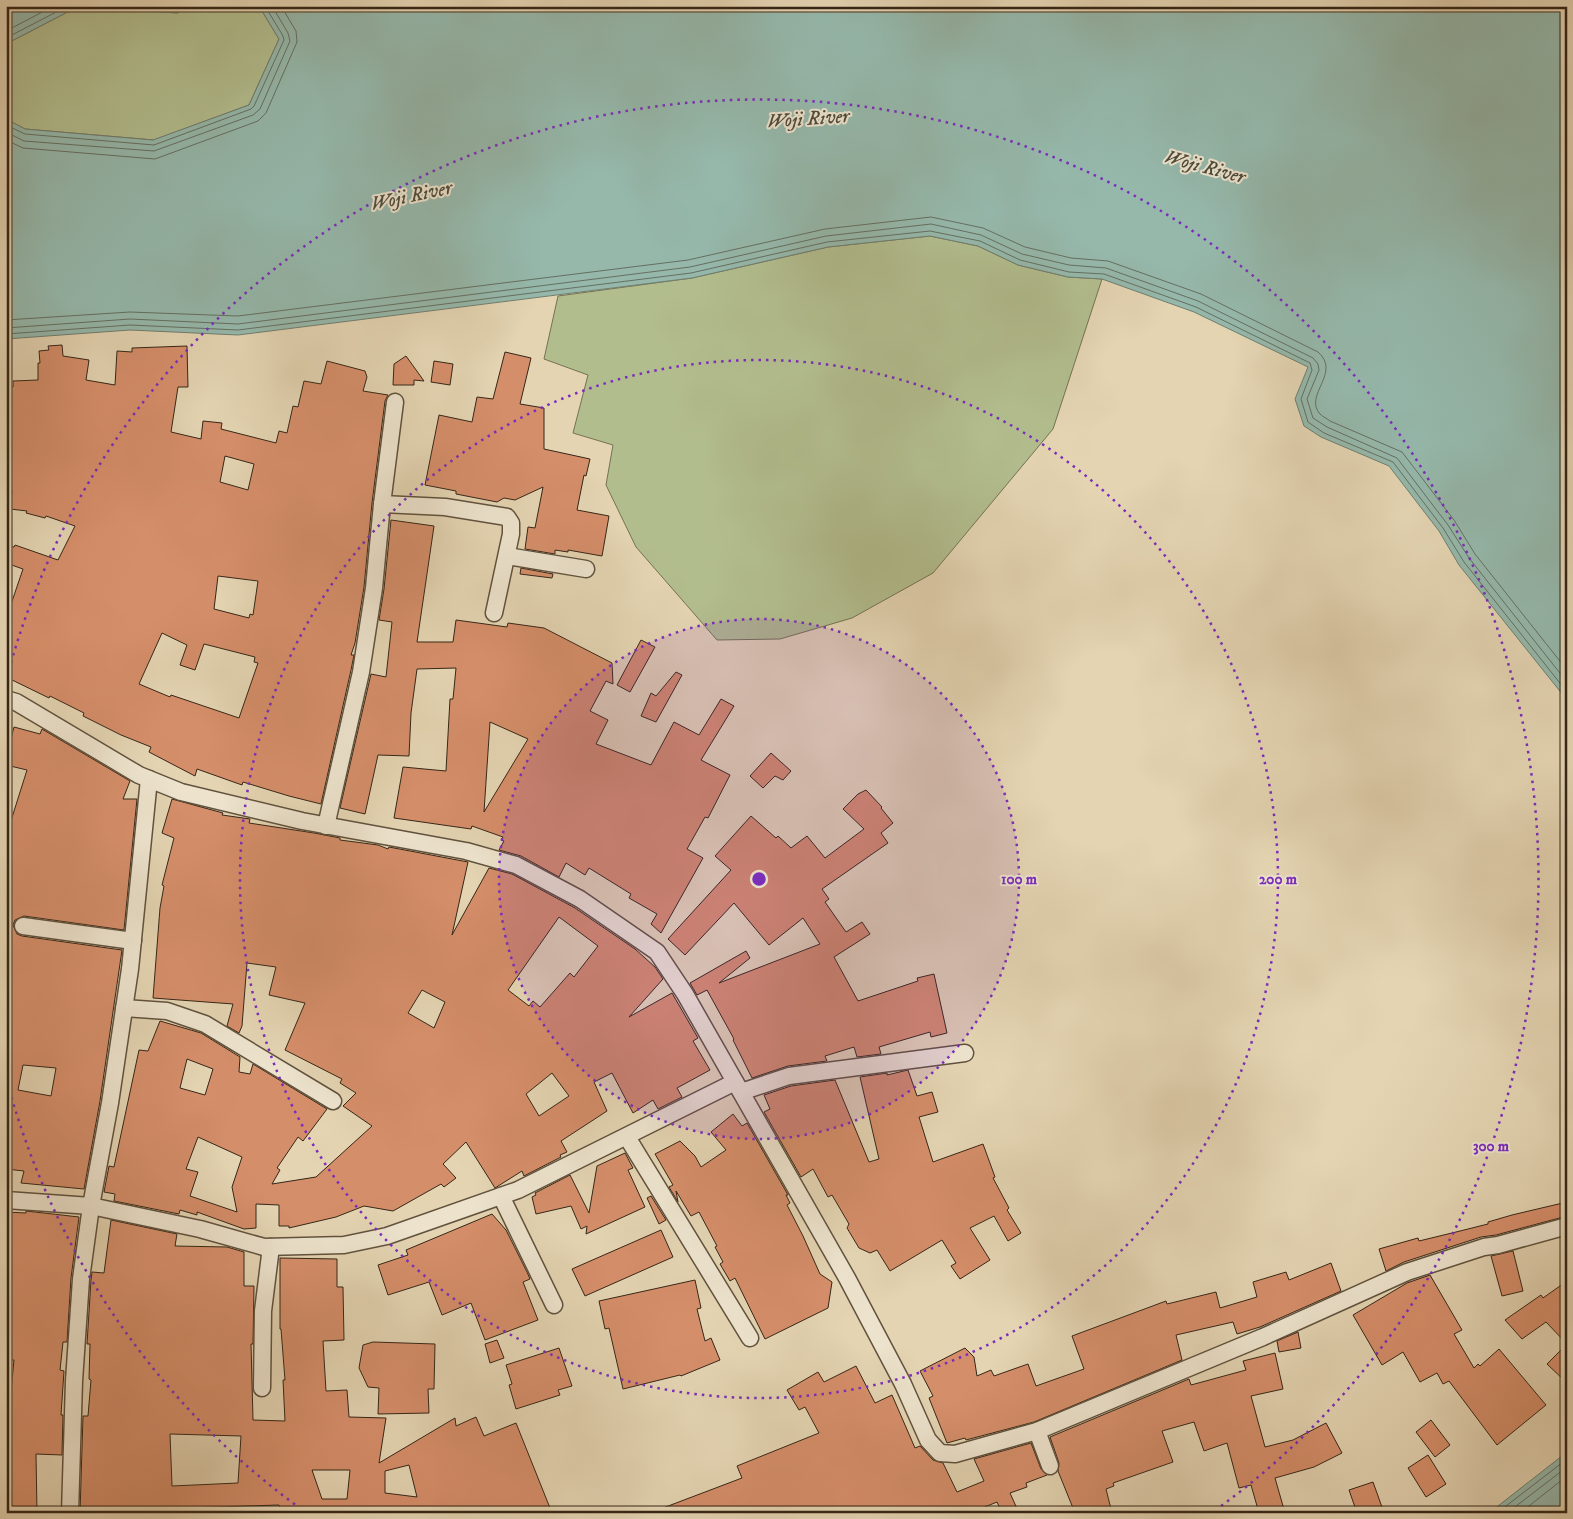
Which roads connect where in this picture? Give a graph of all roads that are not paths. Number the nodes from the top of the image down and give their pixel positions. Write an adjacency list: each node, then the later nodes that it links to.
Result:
1 (395, 402): 2 (street)
2 (382, 504): 3 (street); 8 (street)
3 (506, 556): 4 (street); 5 (street)
4 (586, 569)
5 (494, 613)
6 (6, 699): 7 (street)
7 (149, 779): 8 (street); 10 (street)
8 (326, 826): 13 (street)
9 (22, 926): 10 (street)
10 (133, 941): 11 (street)
11 (124, 1008): 14 (street); 18 (street)
12 (965, 1053): 13 (street)
13 (738, 1087): 15 (street); 24 (street)
14 (333, 1101)
15 (627, 1137): 16 (street); 22 (street)
16 (501, 1196): 20 (street); 21 (street)
17 (6, 1200): 18 (street)
18 (91, 1206): 20 (street); 26 (street)
19 (1567, 1226): 24 (street)
20 (271, 1247): 23 (street)
21 (554, 1305)
22 (750, 1338)
23 (262, 1388)
24 (1037, 1431): 25 (street)
25 (1050, 1466)
26 (70, 1513)

